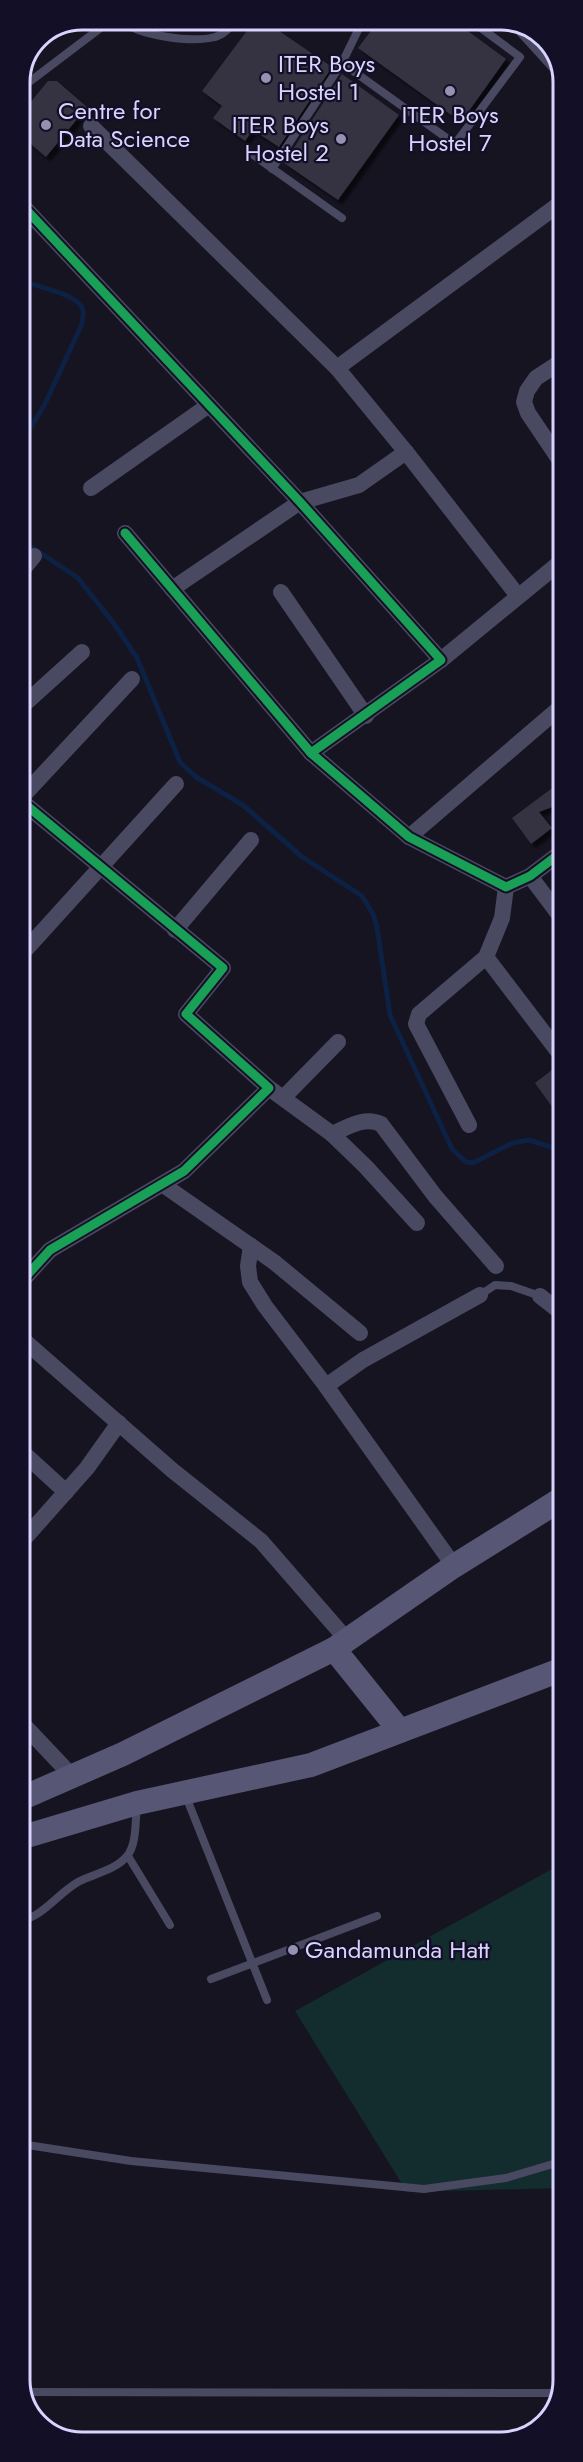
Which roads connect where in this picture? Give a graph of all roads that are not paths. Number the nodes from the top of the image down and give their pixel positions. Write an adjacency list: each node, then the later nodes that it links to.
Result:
1 (98, 30): 7 (lane)
2 (139, 30): 3 (lane)
3 (228, 30)
4 (358, 30): 6 (lane)
5 (484, 30): 6 (lane)
6 (342, 63): 10 (lane)
7 (30, 81)
8 (91, 126): 15 (street)
9 (249, 152): 10 (lane)
10 (272, 169): 13 (lane)
11 (553, 209): 15 (street)
12 (30, 214): 16 (street)
13 (342, 218)
14 (553, 367): 17 (street)
15 (337, 369): 18 (street)
16 (209, 405): 19 (street); 20 (street)
17 (553, 451)
18 (406, 452): 20 (street); 27 (street)
19 (91, 488)
20 (300, 502): 25 (street); 29 (street)
21 (125, 533): 25 (street)
22 (34, 556): 23 (street)
23 (30, 561)
24 (553, 568): 27 (street)
25 (172, 589): 34 (street)
26 (280, 592): 33 (street)
27 (518, 596): 29 (street)
28 (82, 652): 31 (street)
29 (441, 660): 33 (street)
30 (132, 679): 36 (street)
31 (30, 699)
32 (553, 714): 38 (street)
33 (366, 716): 34 (street)
34 (311, 753): 38 (street)
35 (176, 784): 41 (street)
36 (30, 789)
37 (30, 809): 41 (street)
38 (409, 837): 43 (street)
39 (251, 840): 45 (street)
40 (553, 859): 42 (street)
41 (100, 869): 45 (street); 46 (street)
42 (530, 876): 43 (street); 44 (street)
43 (506, 887): 47 (street)
44 (553, 907)
45 (175, 930): 50 (street)
46 (30, 945)
47 (486, 957): 49 (street); 52 (street)
48 (338, 1042): 51 (street)
49 (553, 1046)
50 (269, 1088): 51 (street); 54 (street)
51 (283, 1098): 53 (street)
52 (469, 1125)
53 (332, 1134): 55 (street); 57 (street)
54 (162, 1184): 56 (street); 58 (street)
55 (417, 1223)
56 (251, 1245): 62 (street); 64 (street)
57 (496, 1266)
58 (30, 1273)
59 (480, 1295): 60 (lane); 64 (street)
60 (540, 1296): 61 (street)
61 (553, 1306)
62 (360, 1333)
63 (30, 1346): 65 (street)
64 (326, 1386): 70 (street)
65 (119, 1424): 67 (street); 71 (street)
66 (30, 1459): 67 (street)
67 (66, 1492): 69 (street)
68 (553, 1504): 70 (main road)
69 (30, 1532)
70 (454, 1566): 71 (main road)
71 (341, 1645): 73 (main road); 75 (main road)
72 (553, 1673): 73 (main road)
73 (400, 1731): 76 (main road)
74 (30, 1732): 75 (street)
75 (72, 1776): 77 (main road)
76 (184, 1794): 78 (main road); 84 (lane)
77 (30, 1795)
78 (137, 1803): 79 (main road); 80 (lane)
79 (30, 1835)
80 (128, 1856): 82 (lane); 83 (lane)
81 (377, 1916): 84 (lane)
82 (30, 1918)
83 (170, 1925)
84 (251, 1964): 85 (lane); 86 (lane)
85 (211, 1979)
86 (267, 2000)
87 (30, 2145): 88 (lane)
88 (553, 2164)
89 (31, 2391): 90 (lane)
90 (551, 2393)

